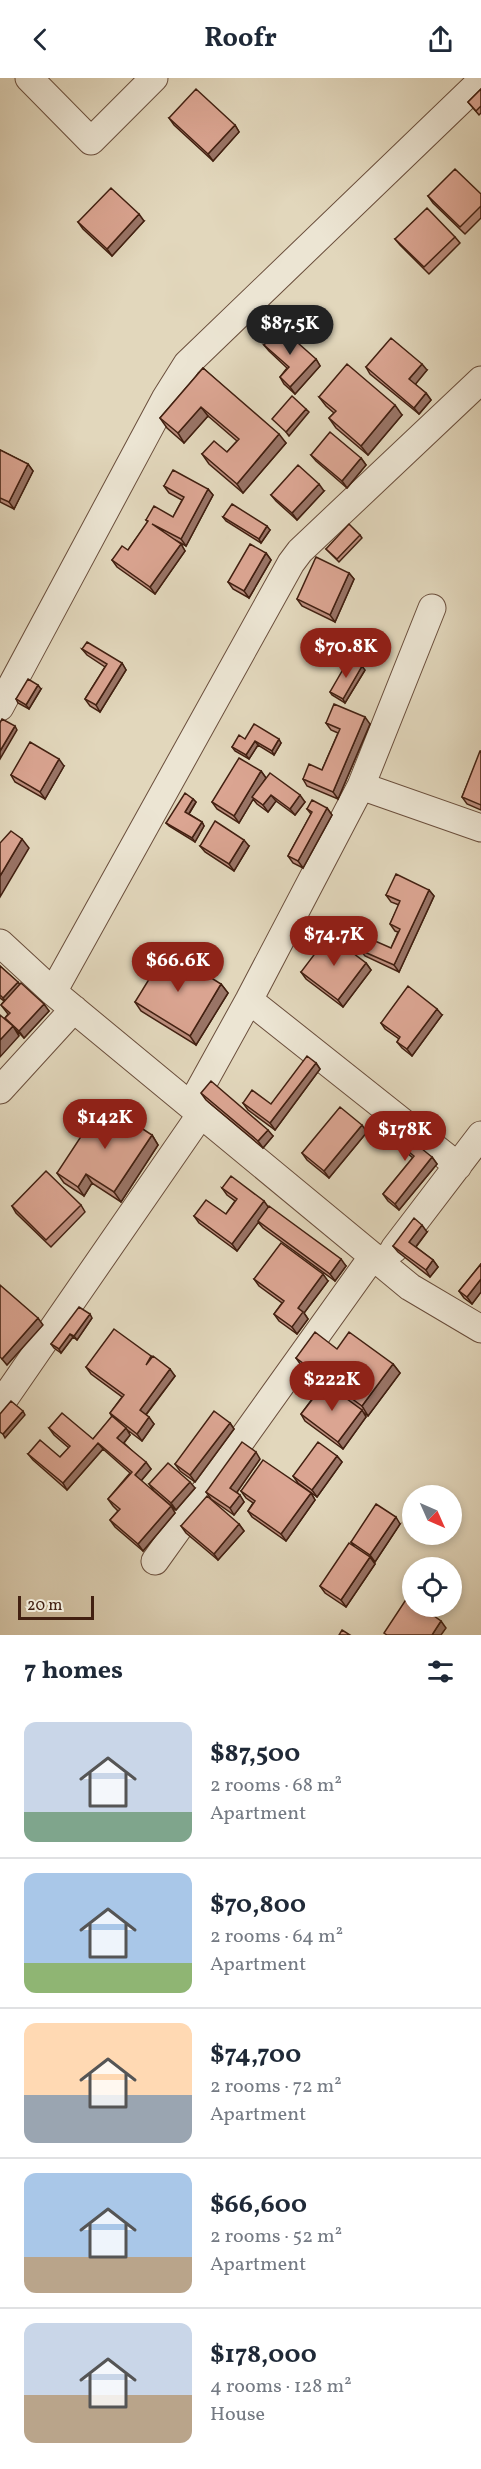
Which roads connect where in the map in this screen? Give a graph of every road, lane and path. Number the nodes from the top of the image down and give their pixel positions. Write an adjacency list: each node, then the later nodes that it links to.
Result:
1 (29, 78): 2 (street)
2 (154, 78)
3 (481, 81): 6 (street)
4 (481, 380): 10 (street)
5 (432, 608): 7 (street)
6 (0, 707)
7 (361, 786): 8 (street); 11 (street)
8 (481, 828)
9 (0, 943): 10 (street)
10 (53, 992): 12 (street)
11 (249, 1000): 14 (street); 16 (street)
12 (74, 1009): 13 (street); 14 (street)
13 (0, 1090)
14 (196, 1109): 17 (street); 19 (street)
15 (481, 1135): 16 (street)
16 (458, 1166): 17 (street)
17 (377, 1260): 18 (street); 20 (street)
18 (481, 1329)
19 (0, 1405)
20 (155, 1561)

